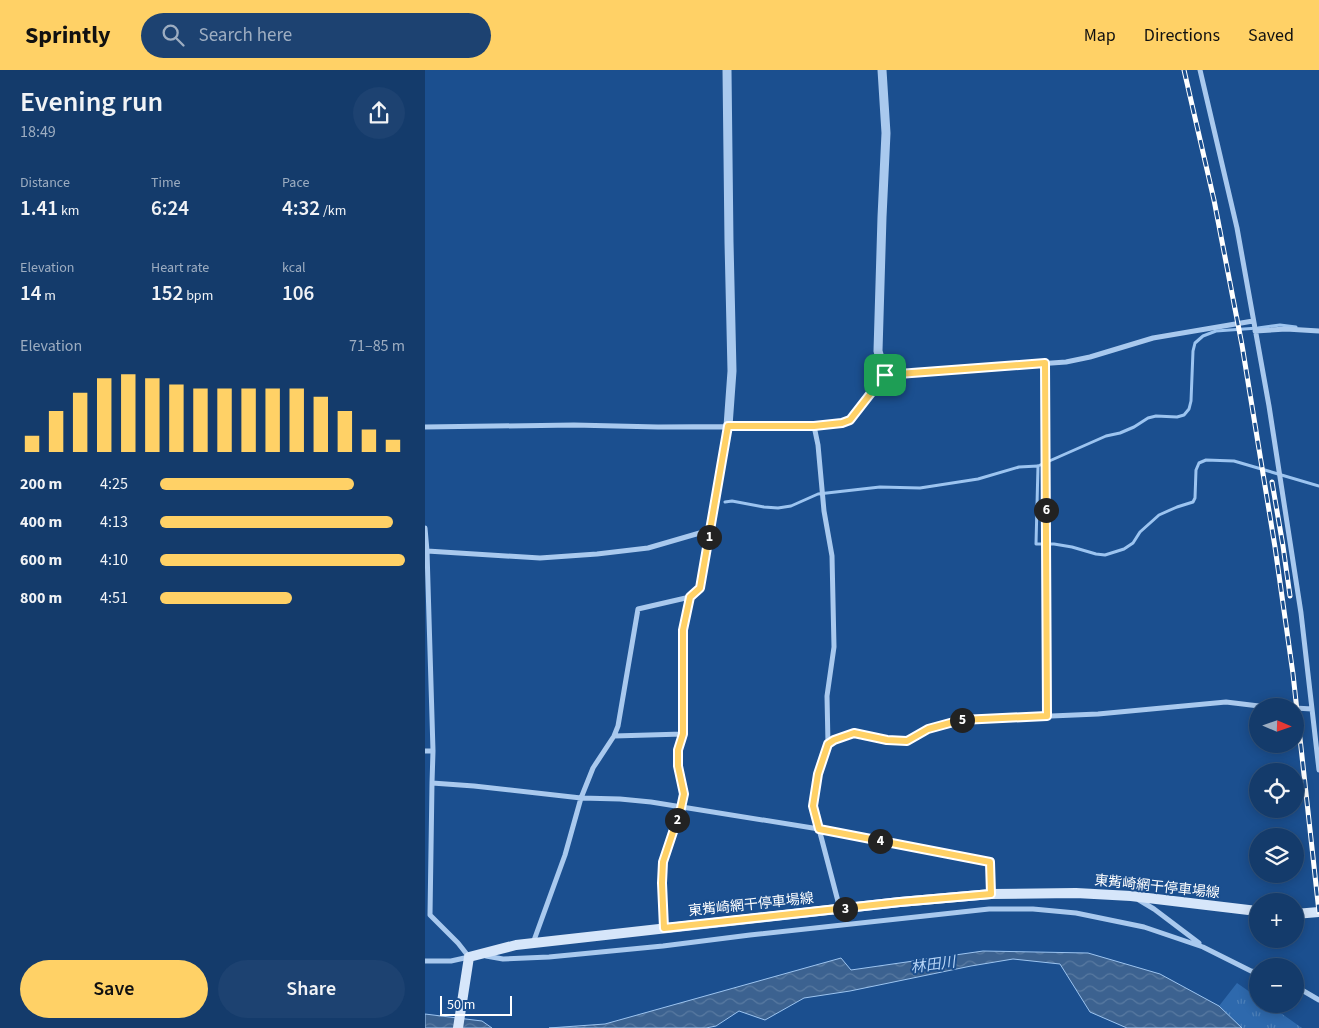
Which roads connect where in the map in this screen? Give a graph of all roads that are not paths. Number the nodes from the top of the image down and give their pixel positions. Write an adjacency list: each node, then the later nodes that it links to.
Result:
1 (727, 70): 9 (street)
2 (882, 70): 8 (street)
3 (1200, 70): 4 (street)
4 (1253, 321): 5 (street); 7 (street)
5 (1255, 331): 6 (street); 18 (street)
6 (1319, 331)
7 (1045, 363): 8 (street); 19 (street)
8 (885, 375): 10 (street)
9 (728, 426): 10 (street); 11 (street); 13 (street)
10 (814, 426): 22 (street)
11 (425, 427)
12 (425, 528): 14 (street)
13 (710, 530): 14 (street); 15 (street)
14 (427, 551): 24 (street)
15 (690, 597): 20 (street); 21 (street)
16 (1249, 705): 19 (street)
17 (1304, 709): 18 (street)
18 (1312, 709): 25 (street)
19 (1047, 716): 22 (street)
20 (683, 734): 21 (street); 28 (street)
21 (614, 736): 27 (street)
22 (828, 744): 29 (street)
23 (425, 751): 24 (street)
24 (433, 751): 26 (street)
25 (1319, 770)
26 (432, 783): 27 (street); 40 (street)
27 (581, 798): 28 (street); 37 (street)
28 (681, 808): 29 (street); 36 (street)
29 (819, 829): 30 (street); 32 (street)
30 (991, 894): 31 (main road, 東觜崎網干停車場線); 32 (main road, 東觜崎網干停車場線)
31 (1131, 896): 33 (main road, 東觜崎網干停車場線); 38 (street)
32 (840, 909): 36 (main road, 東觜崎網干停車場線)
33 (1249, 910)
34 (1319, 912): 35 (main road)
35 (1304, 913)
36 (664, 928): 37 (main road, 東觜崎網干停車場線)
37 (533, 943): 39 (main road, 東觜崎網干停車場線)
38 (1203, 947): 39 (street); 42 (street)
39 (480, 954): 40 (main road, 東觜崎網干停車場線)
40 (469, 957): 41 (street); 45 (main road)
41 (425, 961)
42 (1249, 970)
43 (1304, 991): 44 (street)
44 (1319, 1000)
45 (458, 1028)

